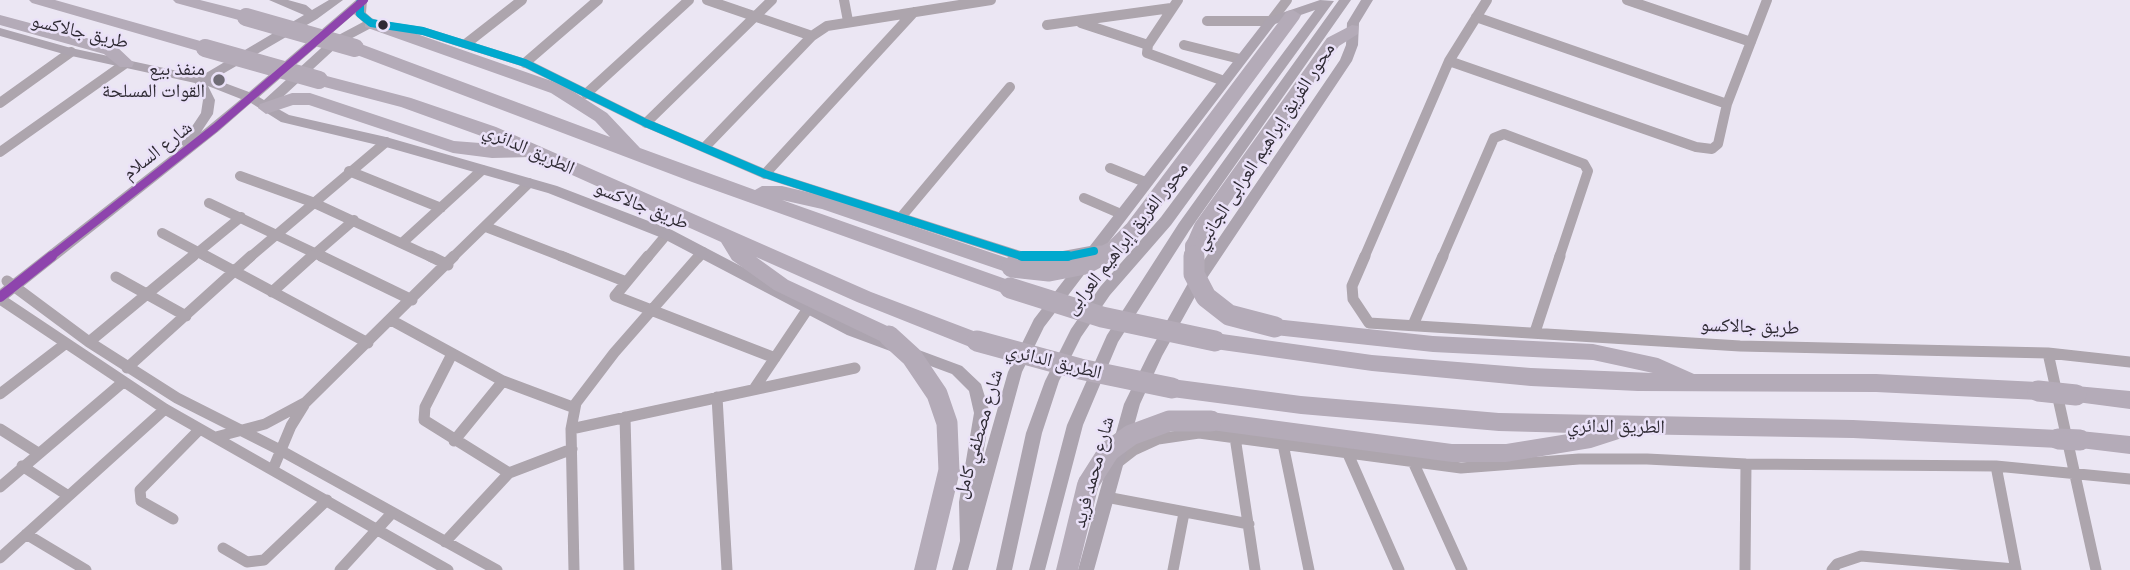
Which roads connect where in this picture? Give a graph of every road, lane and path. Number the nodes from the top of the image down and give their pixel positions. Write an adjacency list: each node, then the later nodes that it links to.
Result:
1 (37, 0): 56 (highway, الطريق الدائري, bridge)
2 (181, 0): 58 (highway, الطريق الدائري, bridge)
3 (275, 0): 23 (street)
4 (337, 0): 23 (street)
5 (522, 0): 37 (street)
6 (598, 0): 44 (street)
7 (689, 0): 49 (street)
8 (707, 0): 24 (street)
9 (772, 0): 24 (street)
10 (844, 0): 27 (street)
11 (991, 0): 19 (street)
12 (1328, 0): 20 (street); 168 (street, محور الفريق إبراهيم العرابى)
13 (1345, 0): 169 (street, محور الفريق إبراهيم العرابى)
14 (1367, 0): 33 (street, محور الفريق إبراهيم العرابى الجانبي)
15 (1487, 0): 25 (street)
16 (1627, 0): 36 (street)
17 (1767, 0): 36 (street)
18 (362, 1): 31 (street); 52 (street, شارع السلام)
19 (964, 2): 22 (street)
20 (1290, 3): 29 (street); 66 (highway, bridge)
21 (1174, 4): 30 (street); 39 (street)
22 (914, 12): 27 (street); 62 (street)
23 (313, 16): 45 (street)
24 (755, 16): 35 (street); 53 (street)
25 (1476, 17): 42 (street); 51 (street)
26 (0, 20): 43 (highway)
27 (848, 21): 35 (street)
28 (1207, 21): 29 (street)
29 (1271, 21): 41 (street, شارع مصطفي كامل)
30 (1072, 22): 32 (street); 39 (street)
31 (370, 23): 37 (street); 48 (street); 58 (highway)
32 (1047, 25)
33 (1352, 30): 95 (street, محور الفريق إبراهيم العرابى الجانبي); 111 (highway, bridge)
34 (0, 32): 40 (street, طريق جالاكسو)
35 (812, 36): 55 (street)
36 (1751, 42): 51 (street)
37 (467, 43): 44 (street)
38 (1184, 44): 41 (street)
39 (1148, 46): 46 (street)
40 (71, 51): 43 (street, طريق جالاكسو); 50 (street)
41 (1240, 60): 46 (street, شارع مصطفي كامل)
42 (1449, 61): 51 (street); 99 (street, طريق جالاكسو)
43 (126, 62): 45 (street, طريق جالاكسو); 57 (street)
44 (525, 64): 49 (street)
45 (202, 81): 52 (street, طريق جالاكسو); 89 (street, شارع السلام)
46 (1224, 81): 64 (street, شارع مصطفي كامل)
47 (1010, 87): 72 (street)
48 (292, 93): 52 (highway); 56 (highway)
49 (586, 94): 53 (street)
50 (0, 103)
51 (1727, 104)
52 (261, 105): 54 (street, طريق جالاكسو); 89 (street, شارع السلام)
53 (646, 123): 55 (street)
54 (386, 142): 60 (street, طريق جالاكسو); 61 (street)
55 (705, 147): 62 (street)
56 (534, 150): 79 (highway, الطريق الدائري)
57 (0, 152)
58 (635, 153): 66 (highway, الطريق الدائري)
59 (1110, 168): 64 (street)
60 (482, 170): 65 (street, طريق جالاكسو); 70 (street)
61 (349, 171): 68 (street); 70 (street)
62 (765, 174): 72 (street)
63 (240, 176): 68 (street)
64 (1145, 182): 71 (street, شارع مصطفي كامل)
65 (529, 183): 75 (street); 78 (street, طريق جالاكسو)
66 (744, 194): 111 (highway, الطريق الدائري, bridge)
67 (1084, 198): 71 (street)
68 (312, 202): 74 (street); 77 (street)
69 (209, 203): 73 (street)
70 (441, 208): 80 (street)
71 (1121, 214): 81 (street, شارع مصطفي كامل)
72 (902, 216): 81 (street)
73 (240, 217): 77 (street); 83 (street)
74 (355, 220): 80 (street); 84 (street)
75 (486, 227): 85 (street); 88 (street)
76 (162, 233): 83 (street)
77 (276, 234): 84 (street); 86 (street)
78 (667, 234): 82 (street, طريق جالاكسو); 88 (street)
79 (725, 236): 121 (highway, الطريق الدائري, bridge); 166 (highway, bridge)
80 (402, 243): 85 (street)
81 (1094, 251): 155 (street, شارع مصطفي كامل)
82 (703, 252): 94 (street, طريق جالاكسو); 96 (street)
83 (198, 253): 86 (street); 91 (street)
84 (316, 254): 90 (street); 93 (street)
85 (448, 265): 93 (street)
86 (234, 273): 90 (street); 97 (street)
87 (116, 276): 91 (street)
88 (624, 281): 96 (street)
89 (7, 285): 92 (street, شارع السلام); 101 (street)
90 (272, 292): 102 (street)
91 (147, 294): 97 (street); 101 (street)
92 (0, 298): 103 (street)
93 (412, 300): 98 (street)
94 (807, 310): 106 (street); 155 (street, طريق جالاكسو)
95 (1180, 310): 137 (street, شارع محمد فريد)
96 (651, 311): 106 (street); 118 (street)
97 (186, 316): 108 (street)
98 (391, 320): 102 (street); 105 (street)
99 (1413, 325): 100 (street, طريق جالاكسو); 100 (street)
100 (1535, 332): 104 (street, طريق جالاكسو)
101 (89, 342): 108 (street)
102 (368, 343): 117 (street)
103 (65, 344): 112 (street); 114 (street)
104 (2048, 353): 107 (street, طريق جالاكسو); 142 (street)
105 (452, 354): 110 (street); 128 (street)
106 (775, 358): 113 (street)
107 (2130, 362)
108 (127, 368): 125 (street)
109 (855, 368): 113 (street)
110 (503, 381): 118 (street); 128 (street)
111 (1691, 382): 116 (highway, الطريق الدائري, bridge)
112 (122, 383): 119 (street); 133 (street)
113 (754, 389): 115 (street)
114 (0, 394)
115 (717, 397): 120 (street); 165 (street)
116 (2130, 400)
117 (306, 402): 125 (street); 132 (street)
118 (575, 408): 124 (street)
119 (165, 410): 123 (street); 146 (street)
120 (625, 417): 124 (street); 164 (street)
121 (1631, 427): 130 (highway, الطريق الدائري, bridge); 145 (highway, bridge)
122 (0, 429): 133 (street)
123 (200, 429): 126 (street); 150 (street)
124 (571, 429): 131 (street)
125 (243, 432): 126 (street); 132 (street)
126 (216, 437): 140 (street)
127 (1235, 437): 129 (street); 137 (street); 151 (street)
128 (454, 441): 141 (street)
129 (1283, 444): 134 (street); 174 (street)
130 (2130, 445)
131 (572, 449): 141 (street); 163 (street)
132 (280, 450): 140 (street); 148 (street)
133 (38, 453): 138 (street)
134 (1348, 454): 135 (street); 175 (street)
135 (1414, 464): 136 (street); 176 (street)
136 (1746, 464): 139 (street); 177 (street)
137 (1114, 465): 145 (street, شارع محمد فريد)
138 (22, 466): 144 (street); 146 (street)
139 (1996, 466): 142 (street); 159 (street)
140 (273, 469): 147 (street)
141 (509, 473): 154 (street)
142 (2076, 474): 143 (street); 179 (street)
143 (2130, 479)
144 (0, 487)
145 (1097, 490): 149 (street); 170 (highway); 171 (street, شارع محمد فريد)
146 (67, 495): 153 (street)
147 (327, 500): 152 (street); 156 (street)
148 (392, 513): 152 (street); 154 (street)
149 (1184, 513): 151 (street); 172 (street)
150 (173, 519)
151 (1249, 524): 173 (street)
152 (378, 528): 160 (street); 161 (street)
153 (26, 534): 157 (street); 158 (street)
154 (445, 542): 162 (street)
155 (968, 544): 167 (street, شارع مصطفي كامل)
156 (223, 548)
157 (0, 558)
158 (77, 568)
159 (2016, 569): 178 (street)
160 (340, 570)
161 (448, 570)
162 (497, 570)
163 (574, 570)
164 (629, 570)
165 (727, 570)
166 (925, 570)
167 (960, 570)
168 (1004, 570)
169 (1037, 570)
170 (1067, 570)
171 (1086, 570)
172 (1173, 570)
173 (1255, 570)
174 (1309, 570)
175 (1399, 570)
176 (1462, 570)
177 (1745, 570)
178 (1832, 570)
179 (2096, 570)

